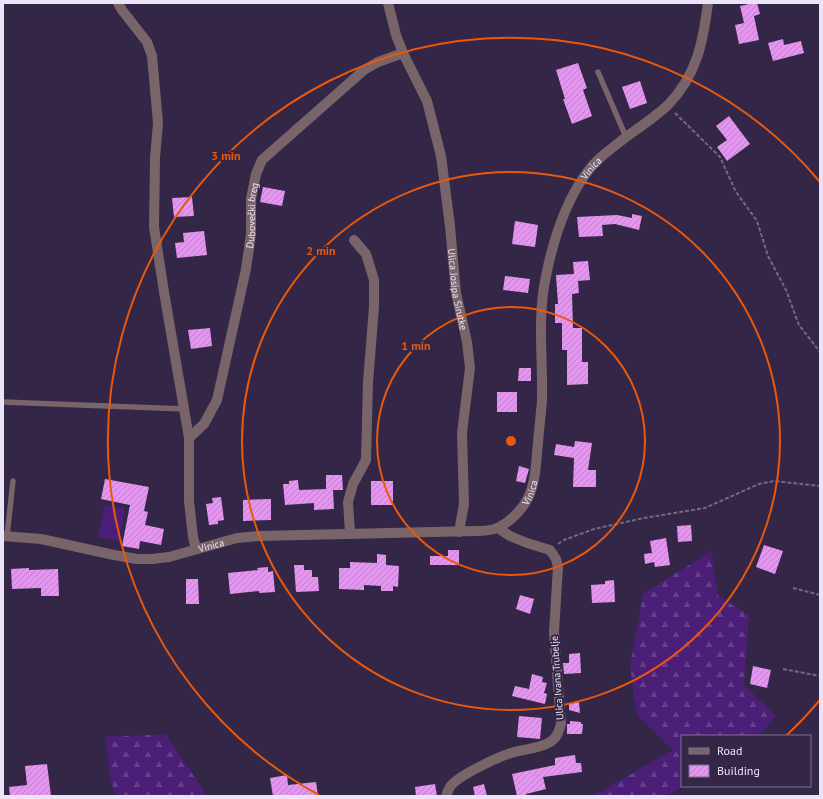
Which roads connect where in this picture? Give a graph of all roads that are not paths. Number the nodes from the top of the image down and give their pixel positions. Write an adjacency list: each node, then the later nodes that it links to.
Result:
1 (118, 3): 9 (street)
2 (388, 3): 4 (street, Ulica Josipa Sirutke)
3 (708, 3): 6 (street, Vinica)
4 (403, 53): 10 (street, Dubovečki breg); 13 (street, Ulica Josipa Sirutke)
5 (598, 72): 6 (lane)
6 (626, 137): 12 (street, Vinica)
7 (354, 240): 14 (street)
8 (3, 402): 9 (lane)
9 (185, 409): 10 (street)
10 (189, 438): 16 (street)
11 (13, 480): 15 (lane)
12 (498, 528): 13 (street, Vinica); 17 (street, Ulica Ivana Trubelje)
13 (459, 532): 14 (street, Vinica)
14 (350, 533): 16 (street, Vinica)
15 (5, 536): 16 (street, Vinica)
16 (196, 549)
17 (446, 796)

